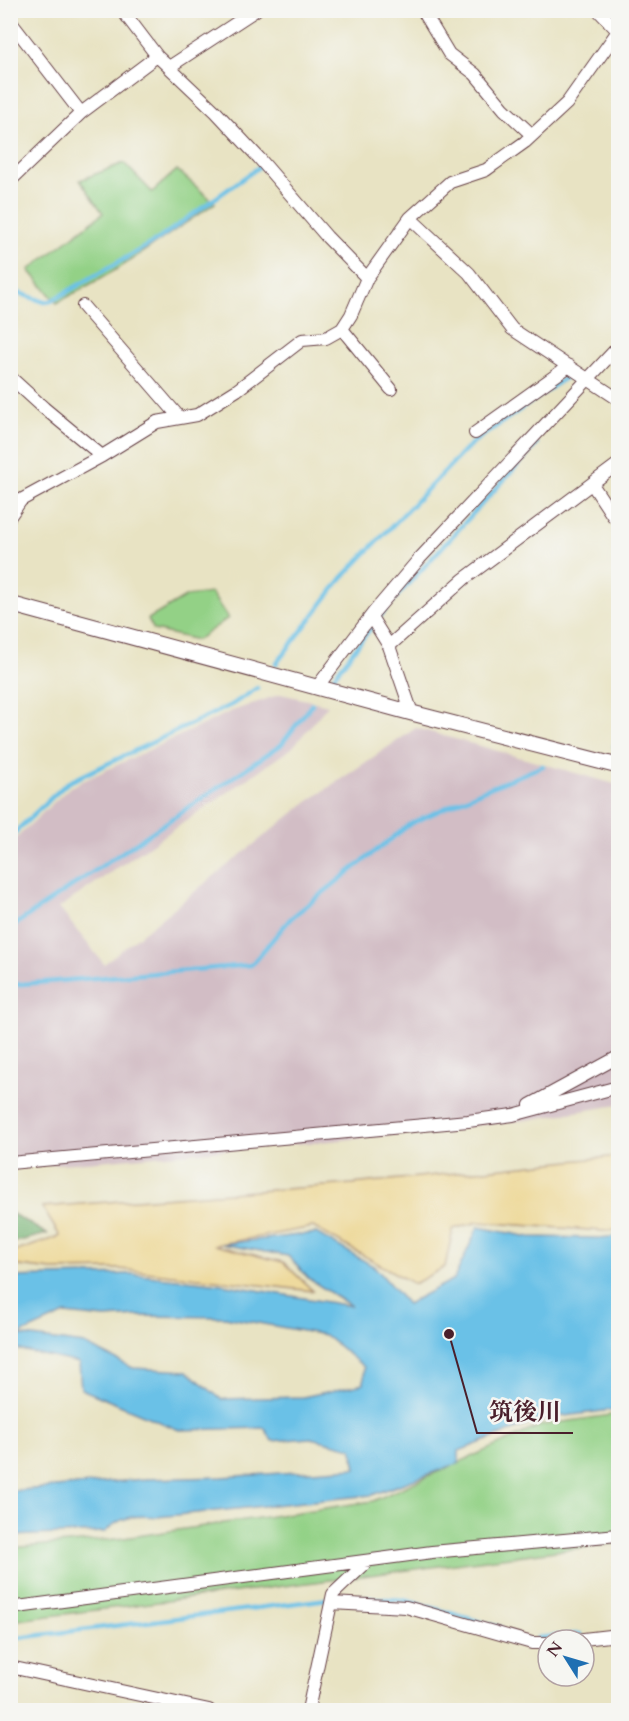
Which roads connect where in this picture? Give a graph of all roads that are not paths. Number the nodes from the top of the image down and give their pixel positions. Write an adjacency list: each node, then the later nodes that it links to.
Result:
1 (122, 10): 7 (street)
2 (256, 10): 8 (street)
3 (598, 10): 6 (street)
4 (425, 14): 10 (street)
5 (10, 21): 9 (street)
6 (618, 31): 10 (street)
7 (157, 56): 8 (street); 9 (street)
8 (169, 67): 13 (street)
9 (81, 113): 11 (street)
10 (532, 135): 12 (street)
11 (10, 181)
12 (410, 218): 13 (street); 17 (street)
13 (367, 278): 15 (street)
14 (83, 306): 22 (street)
15 (342, 329): 20 (street); 22 (street)
16 (618, 347): 19 (street)
17 (569, 366): 19 (street); 23 (street)
18 (10, 377): 24 (street)
19 (589, 378): 21 (street); 32 (street)
20 (391, 389)
21 (618, 399)
22 (180, 418): 24 (street)
23 (475, 433)
24 (102, 456): 28 (street)
25 (618, 464): 26 (street)
26 (592, 484): 29 (street); 33 (street)
27 (10, 490): 28 (street)
28 (21, 500): 30 (street)
29 (618, 512)
30 (10, 516)
31 (10, 604): 34 (street)
32 (374, 622): 33 (street); 34 (street)
33 (389, 646): 35 (street)
34 (317, 687): 35 (street)
35 (412, 713): 36 (street)
36 (618, 766)
37 (618, 1057): 39 (street)
38 (618, 1087): 39 (street)
39 (513, 1115): 40 (street)
40 (10, 1162)
41 (618, 1535): 42 (street)
42 (368, 1561): 43 (street); 44 (street)
43 (332, 1599): 47 (street); 50 (street)
44 (10, 1608)
45 (618, 1635): 46 (street)
46 (596, 1638)
47 (536, 1643)
48 (10, 1667): 49 (street)
49 (209, 1710)
50 (308, 1710)

